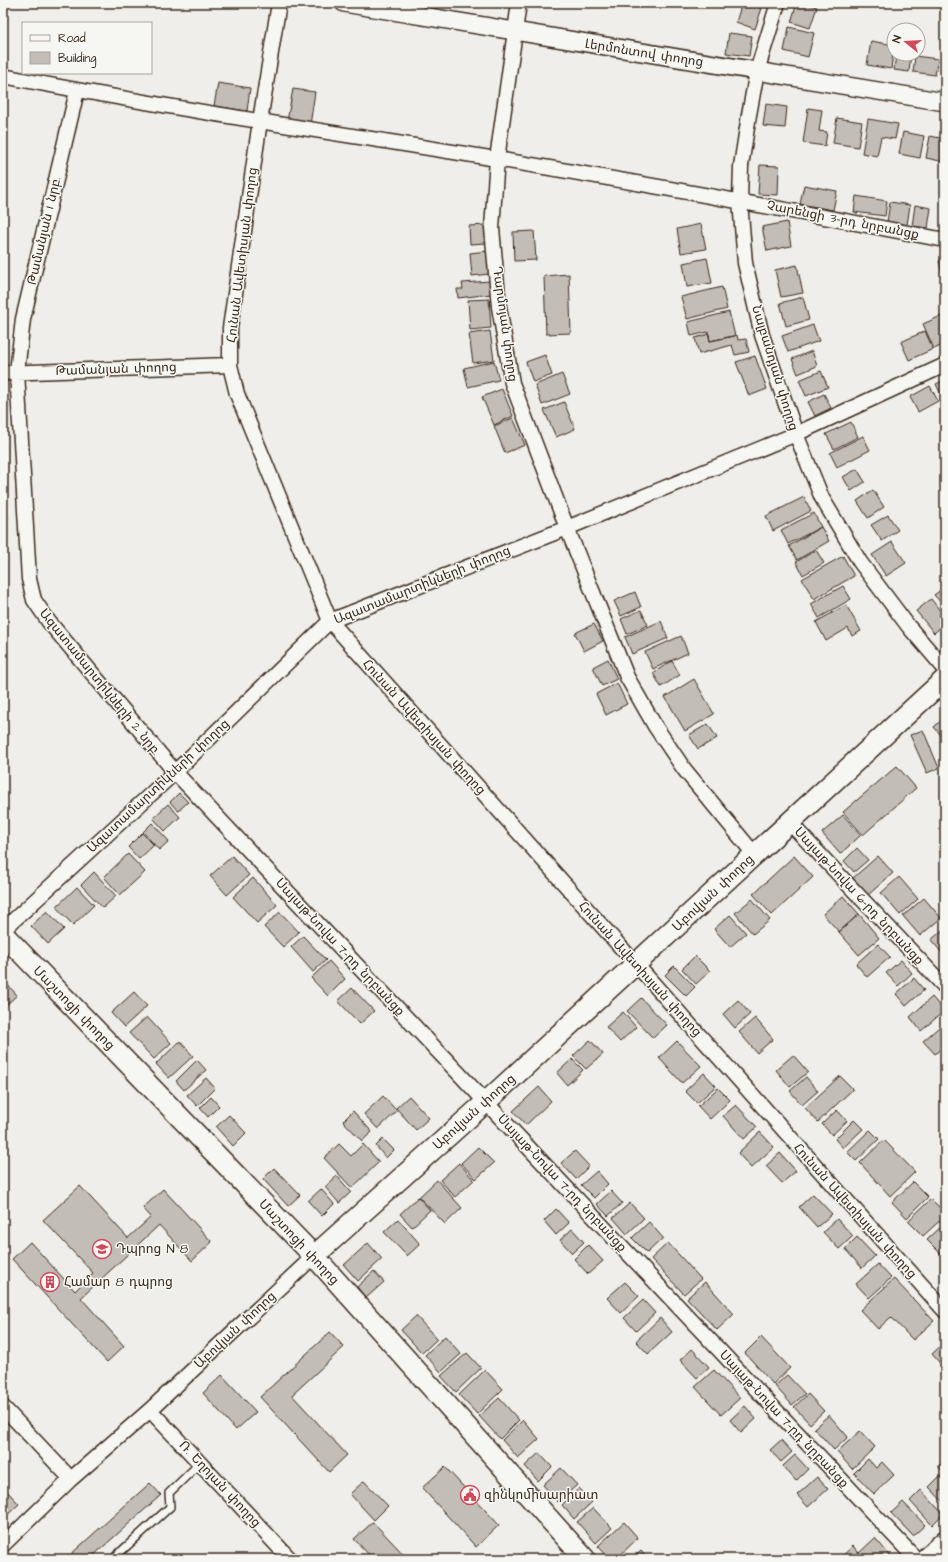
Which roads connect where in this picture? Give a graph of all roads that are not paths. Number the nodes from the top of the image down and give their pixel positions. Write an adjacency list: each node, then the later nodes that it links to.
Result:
1 (280, 3): 10 (street, Հունան Ավետիսյան փողոց)
2 (344, 3): 5 (street, Լերմոնտով փողոց)
3 (519, 3): 5 (street, Դարմոյան փողոց)
4 (778, 3): 6 (street, Նալբանդյան փողոց)
5 (515, 32): 6 (street, Լերմոնտով փողոց); 11 (street, Դարմոյան փողոց)
6 (757, 71): 9 (street, Լերմոնտով փողոց); 12 (street, Նալբանդյան փողոց)
7 (3, 76): 8 (street)
8 (77, 91): 10 (street); 16 (street, Թամանյան 1 նրբ.)
9 (945, 102)
10 (260, 120): 11 (street, Չարենցի 3-րդ նրբանցք); 15 (street, Հունան Ավետիսյան փողոց)
11 (497, 159): 12 (street, Չարենցի 3-րդ նրբանցք); 19 (street, Դարմոյան փողոց)
12 (740, 201): 13 (street, Չարենցի 3-րդ նրբանցք); 18 (street, Նալբանդյան փողոց)
13 (945, 240)
14 (945, 364): 18 (street, Ազատամարտիկների փողոց)
15 (230, 365): 16 (street, Թամանյան փողոց); 20 (street, Հունան Ավետիսյան փողոց)
16 (17, 372): 17 (street, Թամանյան փողոց); 23 (street, Ազատամարտիկների 2 նրբ.)
17 (3, 373)
18 (796, 434): 19 (street, Ազատամարտիկների փողոց); 21 (street, Նալբանդյան փողոց)
19 (567, 528): 20 (street, Ազատամարտիկների փողոց); 25 (street, Դարմոյան փողոց)
20 (330, 621): 23 (street, Ազատամարտիկների փողոց); 28 (street, Հունան Ավետիսյան փողոց)
21 (945, 669)
22 (945, 679): 24 (main road, Աբովյան փողոց)
23 (174, 772): 26 (street, Ազատամարտիկների փողոց); 30 (street, Սայաթ-Նովա 7-րդ նրբանցք)
24 (790, 823): 25 (main road, Աբովյան փողոց); 29 (street, Սայաթ-Նովա 6-րդ նրբանցք)
25 (755, 855): 28 (main road, Աբովյան փողոց)
26 (3, 930)
27 (3, 934): 31 (main road, Մաշտոցի փողոց)
28 (635, 965): 30 (main road, Աբովյան փողոց); 32 (street, Հունան Ավետիսյան փողոց)
29 (945, 987)
30 (486, 1102): 31 (main road, Աբովյան փողոց); 42 (street, Սայաթ-Նովա 7-րդ նրբանցք)
31 (314, 1256): 34 (street, Աբովյան փողոց); 41 (main road, Մաշտոցի փողոց)
32 (945, 1311)
33 (3, 1407): 36 (street)
34 (150, 1410): 35 (street, Ռ. Եղոյան փողոց); 36 (street, Աբովյան փողոց)
35 (200, 1463): 39 (lane); 40 (street, Ռ. Եղոյան փողոց)
36 (71, 1479): 38 (street, Աբովյան փողոց)
37 (945, 1539): 43 (street)
38 (3, 1545)
39 (119, 1559)
40 (290, 1559)
41 (585, 1559)
42 (916, 1559)
43 (923, 1559)

